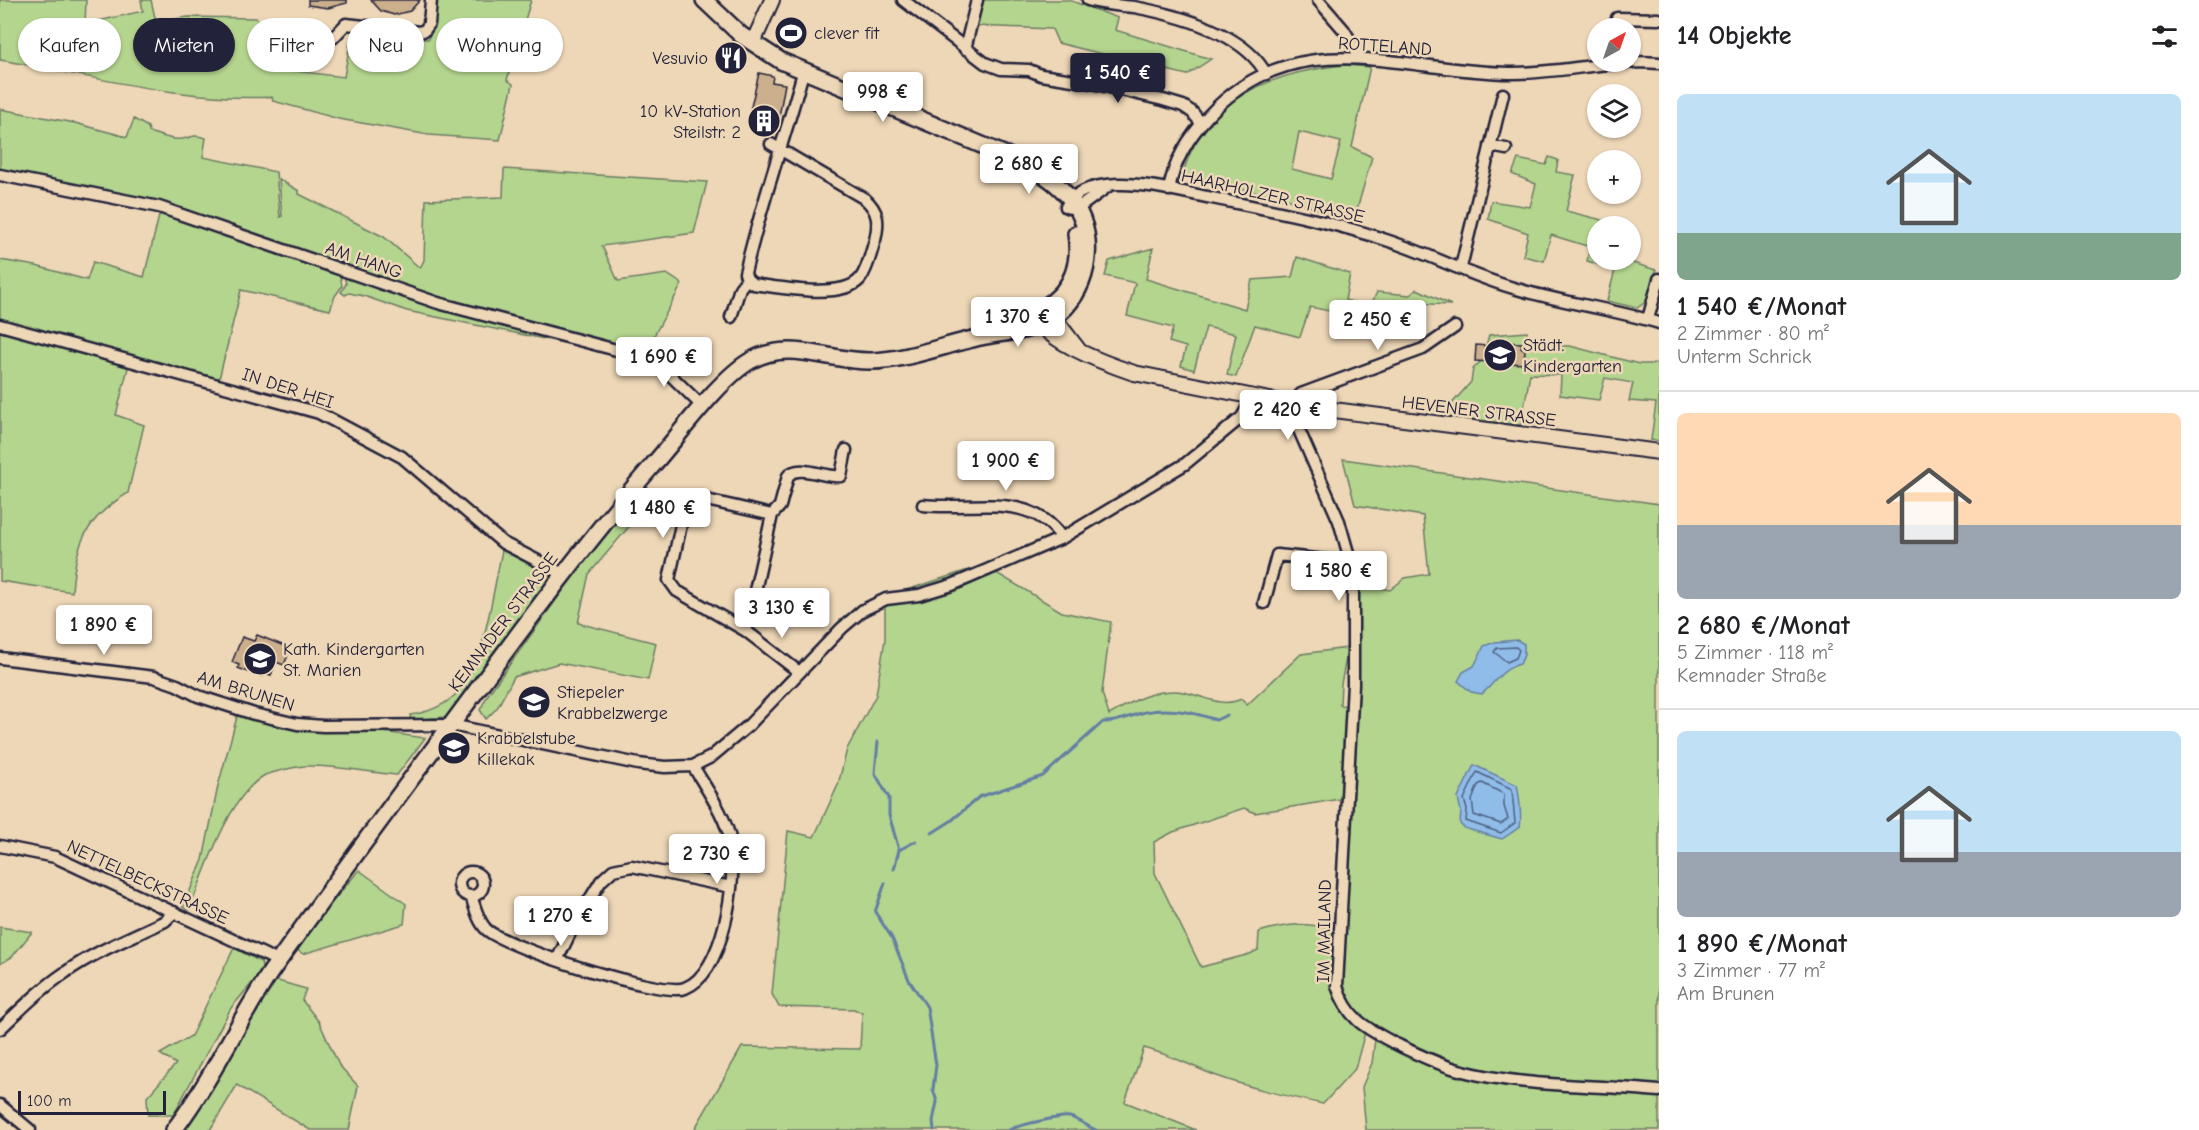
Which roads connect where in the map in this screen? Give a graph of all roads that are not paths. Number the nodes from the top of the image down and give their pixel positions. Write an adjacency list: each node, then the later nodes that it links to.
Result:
1 (431, 0): 11 (street)
2 (704, 0): 12 (main road)
3 (715, 0): 12 (main road)
4 (772, 0): 12 (street)
5 (903, 0): 13 (street)
6 (977, 0): 13 (street)
7 (1088, 0): 17 (street)
8 (1324, 3): 14 (street)
9 (1641, 19): 10 (street)
10 (1659, 19)
11 (335, 36)
12 (754, 40): 16 (main road)
13 (965, 49): 19 (street)
14 (1360, 57): 15 (street, ROTTELAND); 17 (street, ROTTELAND)
15 (1659, 63)
16 (804, 69): 22 (street); 26 (main road)
17 (1266, 74): 19 (street, ROTTELAND)
18 (1503, 94): 21 (street)
19 (1201, 123): 25 (street, ROTTELAND)
20 (771, 144): 22 (street)
21 (1490, 146): 23 (street); 27 (street)
22 (782, 149): 28 (street); 28 (street)
23 (1506, 149)
24 (0, 176): 37 (street, AM HANG)
25 (1169, 190): 26 (street, HAARHOLZER STRASSE); 27 (street, HAARHOLZER STRASSE)
26 (1071, 205): 31 (main road)
27 (1461, 267): 32 (street, HAARHOLZER STRASSE)
28 (747, 279): 30 (street)
29 (1659, 279): 32 (street)
30 (731, 317)
31 (1046, 318): 35 (street, HEVENER STRASSE); 37 (main road, KEMNADER STRASSE)
32 (1654, 321)
33 (0, 325): 44 (street, IN DER HEI)
34 (1455, 327): 36 (street)
35 (1253, 398): 36 (street, HEVENER STRASSE); 42 (street)
36 (1295, 405): 39 (street, HEVENER STRASSE); 43 (street, IM MAILAND)
37 (703, 407): 44 (main road, KEMNADER STRASSE)
38 (846, 450): 41 (street)
39 (1659, 452)
40 (923, 505): 42 (street)
41 (772, 514): 46 (street); 46 (street)
42 (1062, 538): 48 (street)
43 (1349, 558): 45 (street); 58 (street, IM MAILAND)
44 (563, 574): 49 (main road, KEMNADER STRASSE)
45 (1264, 603)
46 (746, 631): 48 (street)
47 (0, 658): 49 (street, AM BRUNEN)
48 (799, 672): 50 (street)
49 (451, 725): 50 (street, AM BRUNEN); 56 (main road, KEMNADER STRASSE)
50 (693, 766): 52 (street)
51 (0, 846): 54 (street, NETTELBECKSTRASSE)
52 (731, 887): 55 (street); 55 (street)
53 (471, 896): 55 (street)
54 (174, 912): 56 (street, NETTELBECKSTRASSE); 57 (street)
55 (557, 960)
56 (278, 961): 61 (main road, KEMNADER STRASSE)
57 (0, 1029)
58 (1659, 1091)
59 (0, 1105): 60 (street)
60 (30, 1130)
61 (174, 1130)

